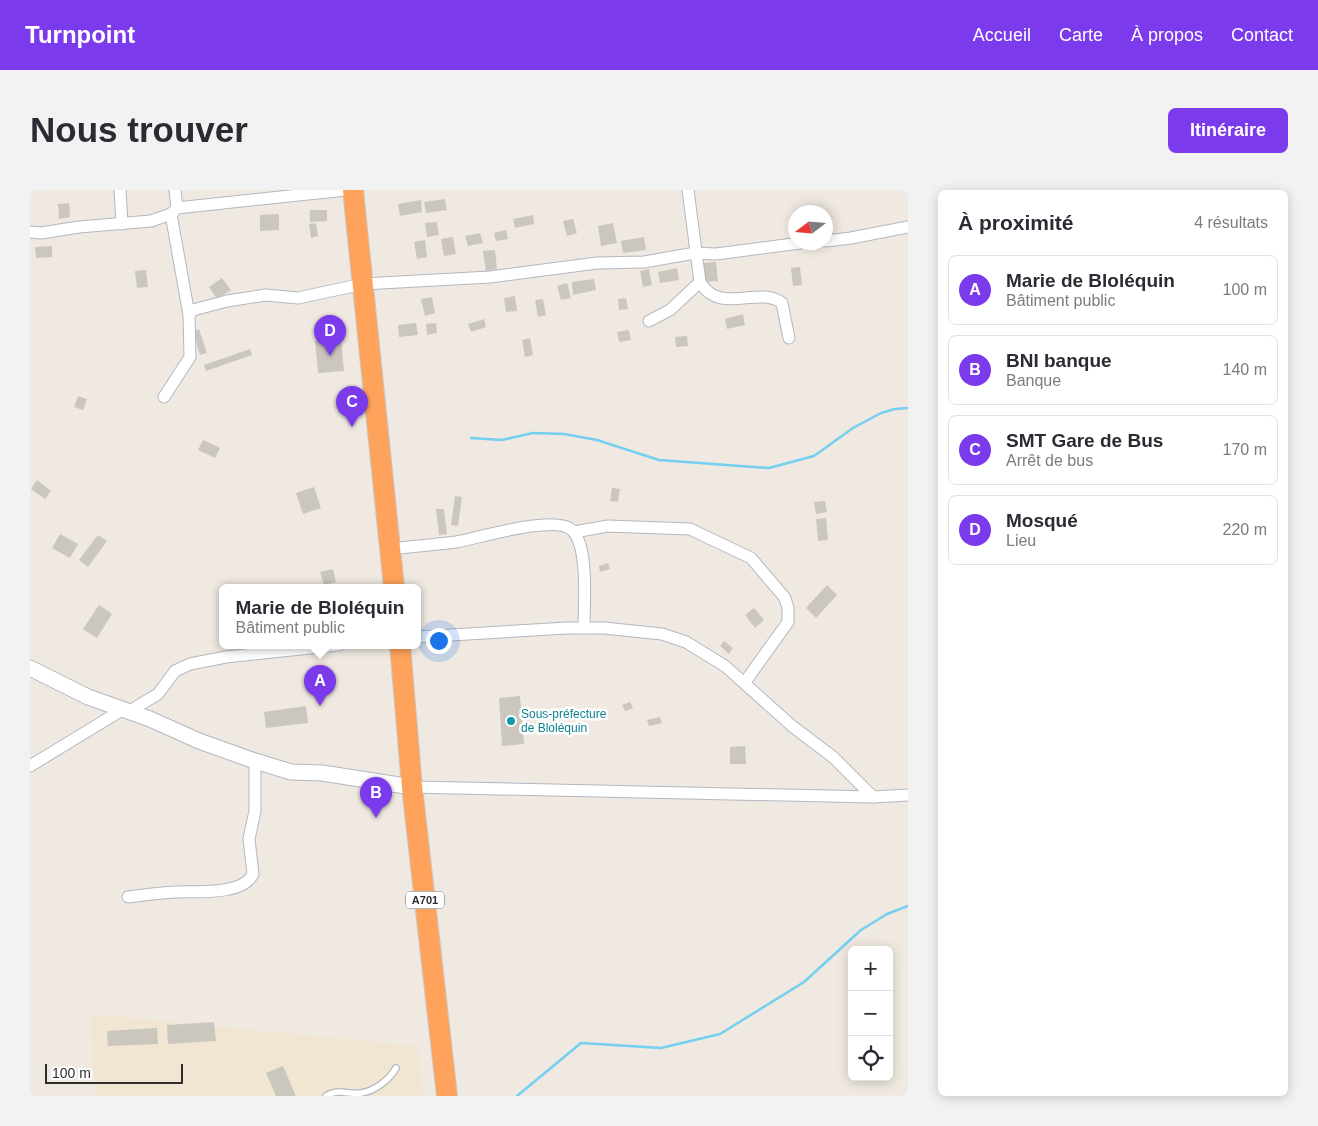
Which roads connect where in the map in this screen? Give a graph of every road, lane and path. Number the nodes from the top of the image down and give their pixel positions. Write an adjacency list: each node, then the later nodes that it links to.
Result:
1 (120, 190): 7 (street)
2 (175, 190): 6 (street)
3 (346, 190): 6 (street)
4 (353, 190): 14 (highway)
5 (688, 190): 12 (street)
6 (174, 211): 7 (street); 15 (street)
7 (122, 224): 9 (street)
8 (908, 227): 10 (street)
9 (30, 232)
10 (833, 240)
11 (788, 245): 12 (street)
12 (695, 253): 13 (street); 14 (street)
13 (700, 282): 16 (street); 17 (street)
14 (363, 284): 15 (street); 20 (highway)
15 (189, 315): 18 (street)
16 (649, 320)
17 (788, 338)
18 (164, 397)
19 (574, 532): 20 (street); 22 (street); 27 (street)
20 (391, 549): 21 (highway)
21 (394, 584)
22 (584, 628): 23 (street); 27 (street)
23 (421, 637)
24 (301, 649): 28 (street)
25 (400, 649): 31 (highway, A701)
26 (30, 668): 28 (main road)
27 (745, 682): 33 (street)
28 (125, 711): 29 (main road); 30 (street)
29 (255, 761): 31 (main road); 34 (street)
30 (30, 766)
31 (412, 787): 33 (street); 37 (highway, A701)
32 (908, 795): 33 (street)
33 (873, 797)
34 (128, 897)
35 (396, 1068): 36 (lane)
36 (326, 1096)
37 (447, 1096)

